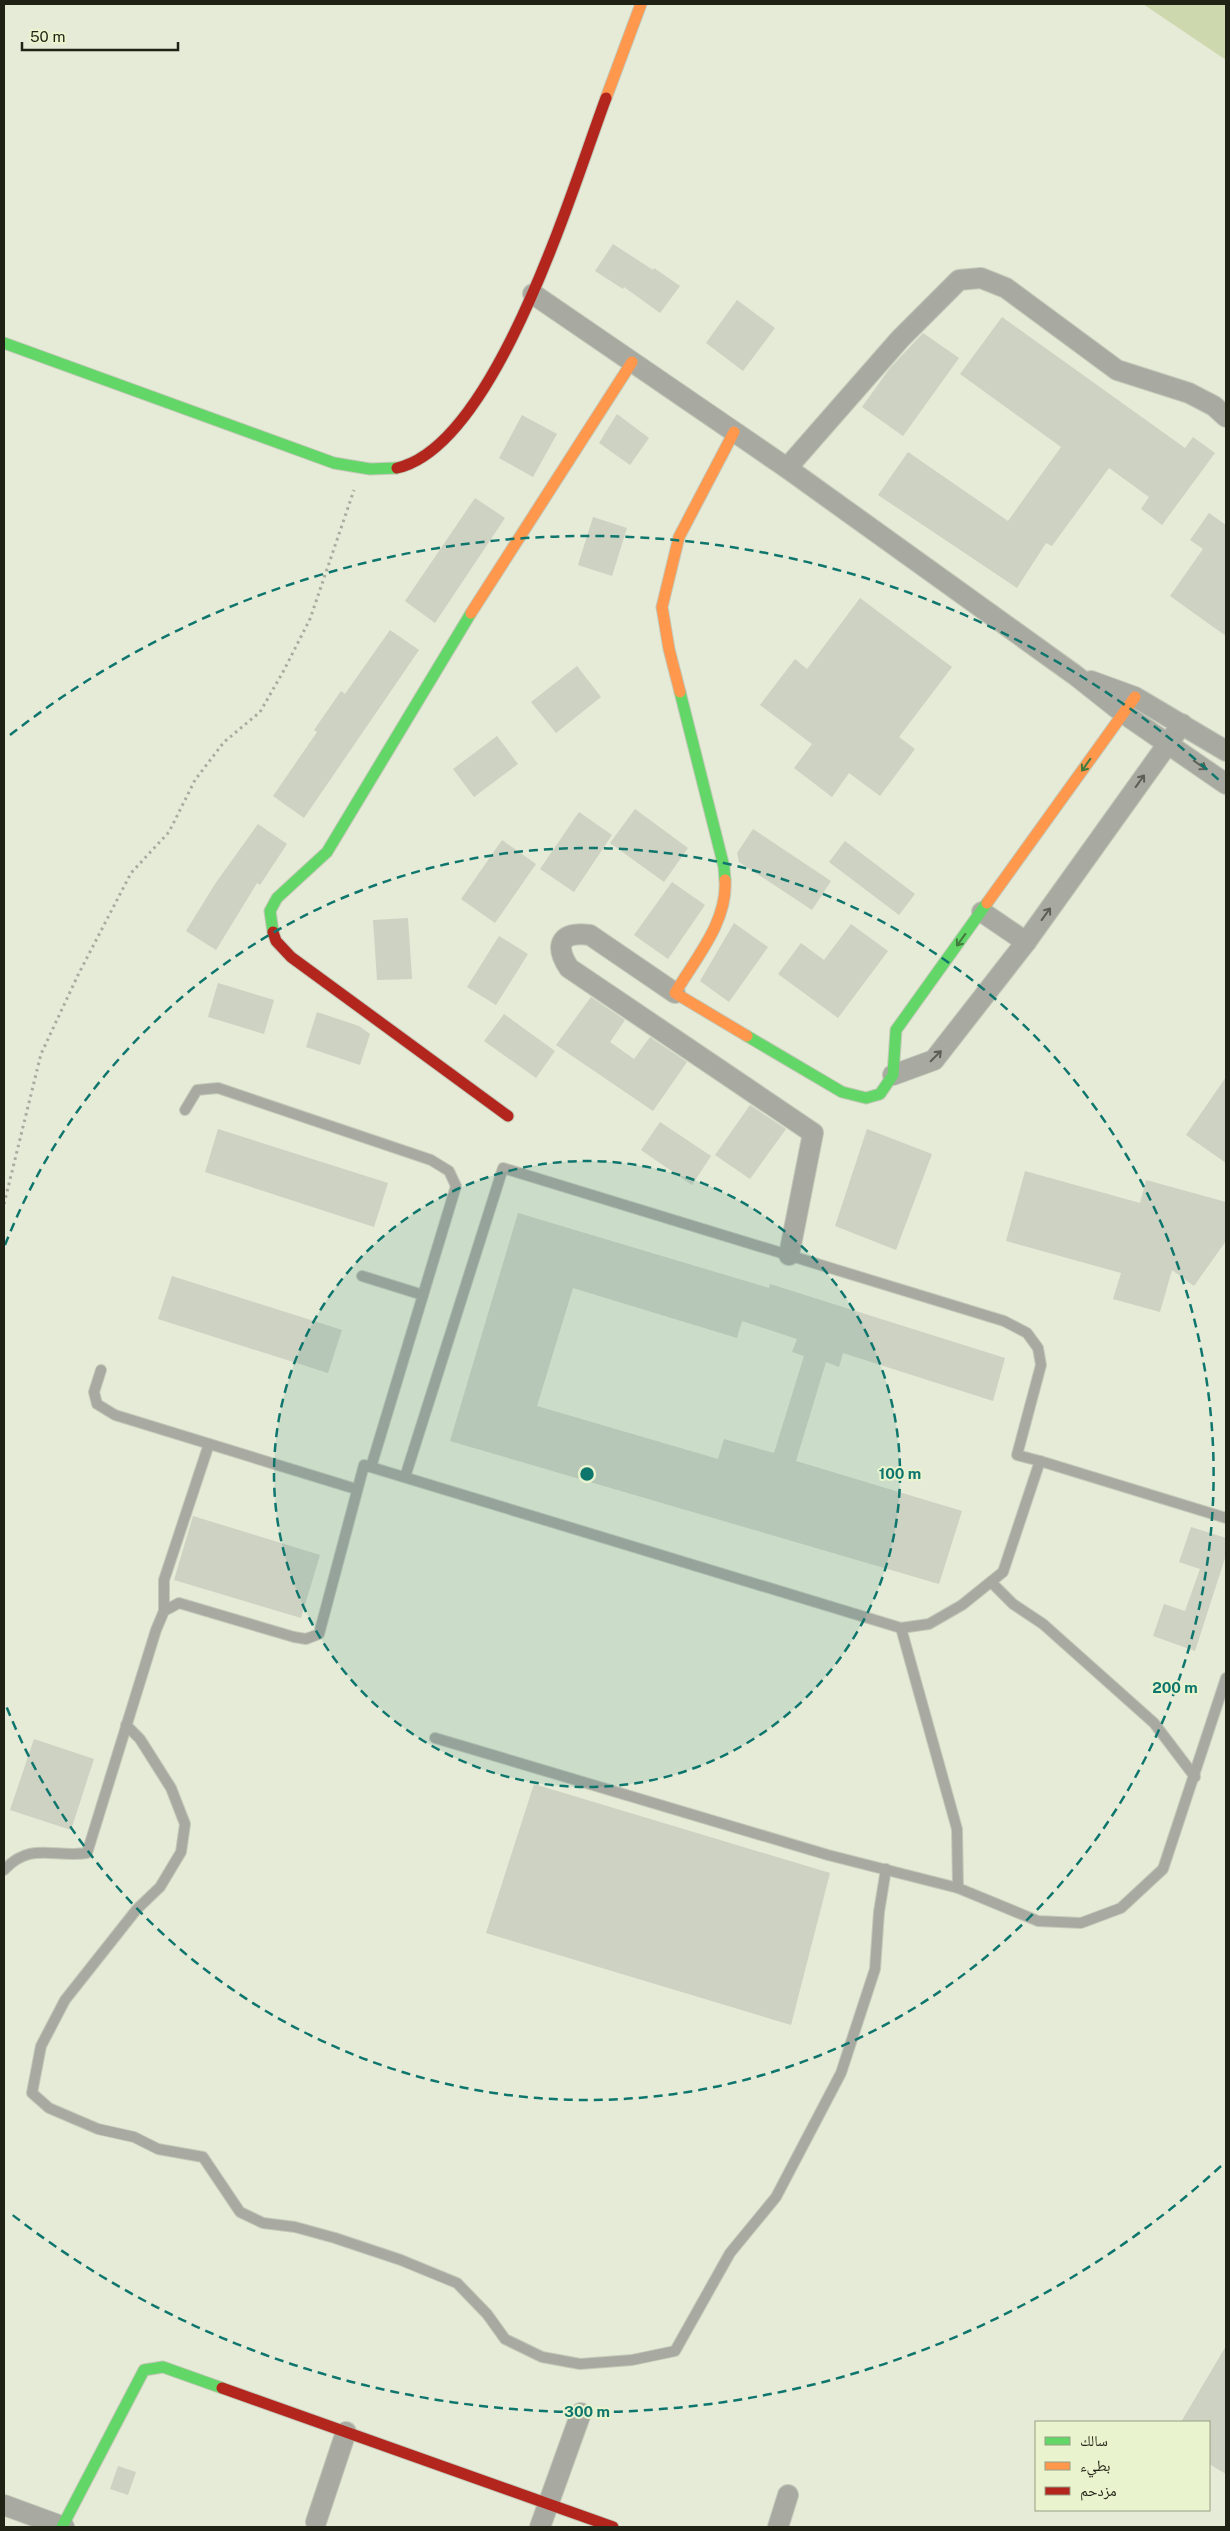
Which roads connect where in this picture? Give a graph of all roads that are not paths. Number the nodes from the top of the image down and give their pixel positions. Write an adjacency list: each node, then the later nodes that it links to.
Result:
1 (641, 4): 2 (street)
2 (533, 294): 3 (street); 4 (street)
3 (4, 343)
4 (632, 362): 6 (street); 20 (street)
5 (1226, 417): 7 (street)
6 (734, 432): 7 (street); 17 (street)
7 (787, 468): 8 (street)
8 (1075, 675): 9 (street); 10 (street)
9 (1135, 697): 10 (street); 11 (street)
10 (1122, 713): 12 (street); 15 (street, one-way to 15)
11 (1182, 724): 12 (street); 13 (street)
12 (1168, 743): 14 (street, one-way to 14); 16 (street, one-way to 12)
13 (1226, 751)
14 (1226, 784)
15 (982, 912): 16 (street); 18 (street, one-way to 18)
16 (1026, 942): 18 (street, one-way to 16)
17 (675, 992): 18 (street); 21 (street)
18 (893, 1076)
19 (185, 1110): 23 (lane)
20 (508, 1116)
21 (789, 1255): 26 (lane); 28 (lane)
22 (362, 1276): 23 (lane)
23 (423, 1295): 27 (lane)
24 (101, 1370): 25 (lane)
25 (209, 1444): 29 (lane); 32 (lane)
26 (1040, 1461): 30 (lane); 31 (lane)
27 (371, 1467): 28 (lane); 29 (lane)
28 (404, 1477): 33 (lane)
29 (356, 1489): 32 (lane)
30 (1226, 1518)
31 (991, 1582): 33 (lane); 37 (lane)
32 (164, 1611): 35 (lane)
33 (901, 1628): 40 (lane)
34 (1226, 1678): 37 (lane)
35 (126, 1725): 38 (lane); 39 (lane)
36 (435, 1738): 38 (lane)
37 (1194, 1777): 40 (lane)
38 (886, 1869): 40 (lane)
39 (4, 1870)
40 (958, 1888)
41 (581, 2413): 45 (street)
42 (346, 2432): 45 (street); 46 (street); 47 (street)
43 (788, 2495): 50 (street)
44 (4, 2504): 47 (street)
45 (548, 2504): 48 (street); 49 (street)
46 (316, 2522)
47 (63, 2527)
48 (540, 2527)
49 (613, 2527)
50 (778, 2527)

